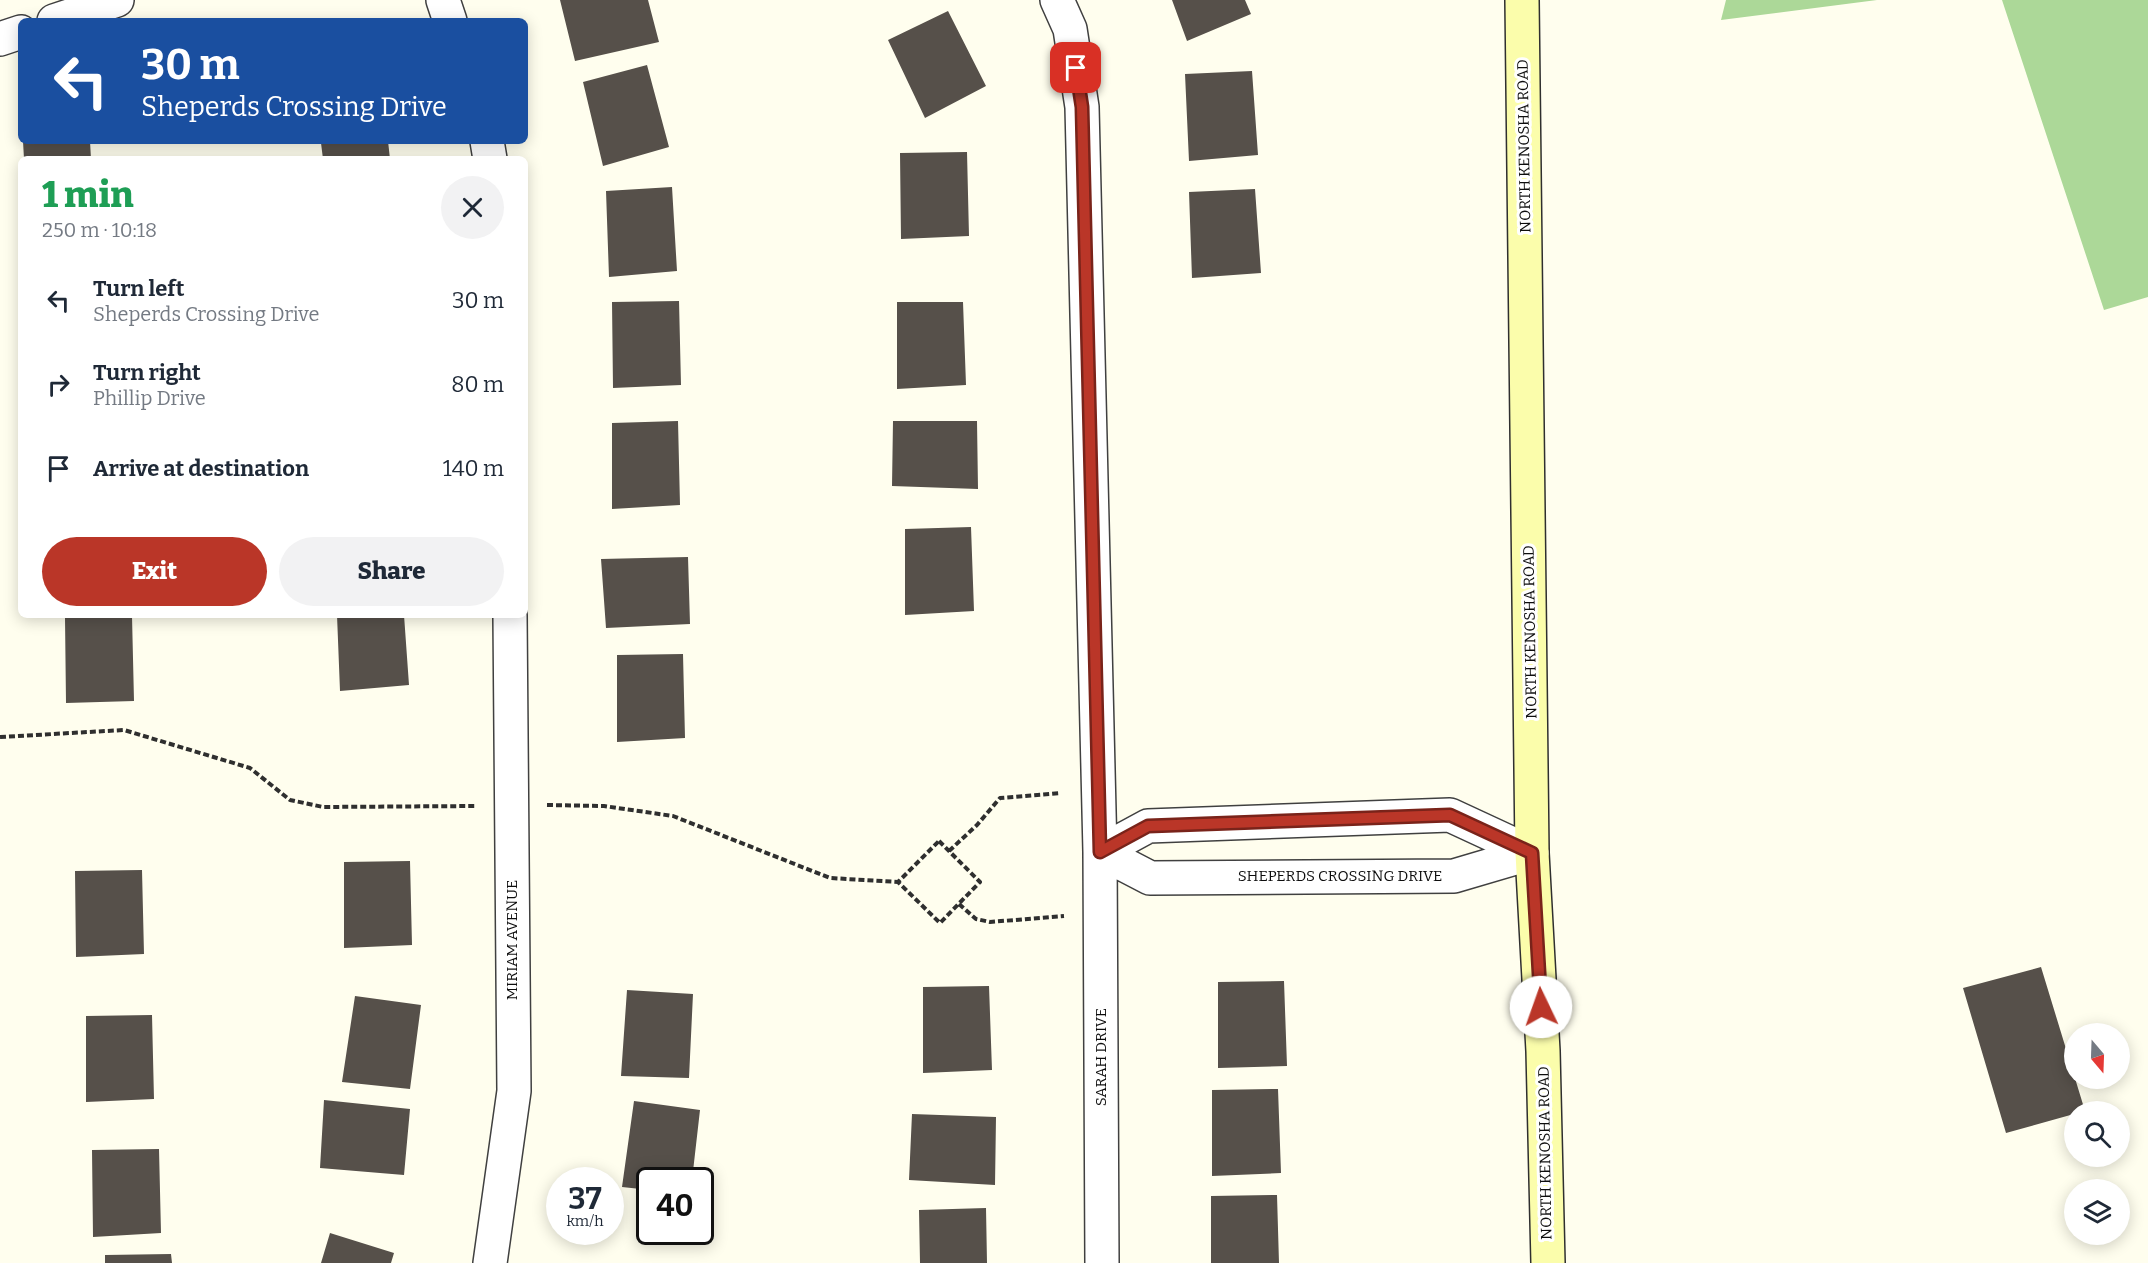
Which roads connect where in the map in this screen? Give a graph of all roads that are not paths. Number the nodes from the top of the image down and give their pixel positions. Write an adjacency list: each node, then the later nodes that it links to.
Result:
1 (117, 0): 5 (street)
2 (443, 0): 6 (street)
3 (1057, 0): 10 (street, SARAH DRIVE)
4 (1522, 0): 11 (street, NORTH KENOSHA ROAD)
5 (63, 18)
6 (449, 18)
7 (18, 33): 8 (street)
8 (0, 39)
9 (510, 618): 12 (street, MIRIAM AVENUE)
10 (1100, 852): 11 (street, SHEPERDS CROSSING DRIVE); 11 (street); 13 (street, SARAH DRIVE)
11 (1532, 853): 14 (street, NORTH KENOSHA ROAD)
12 (490, 1263)
13 (1102, 1263)
14 (1548, 1263)

